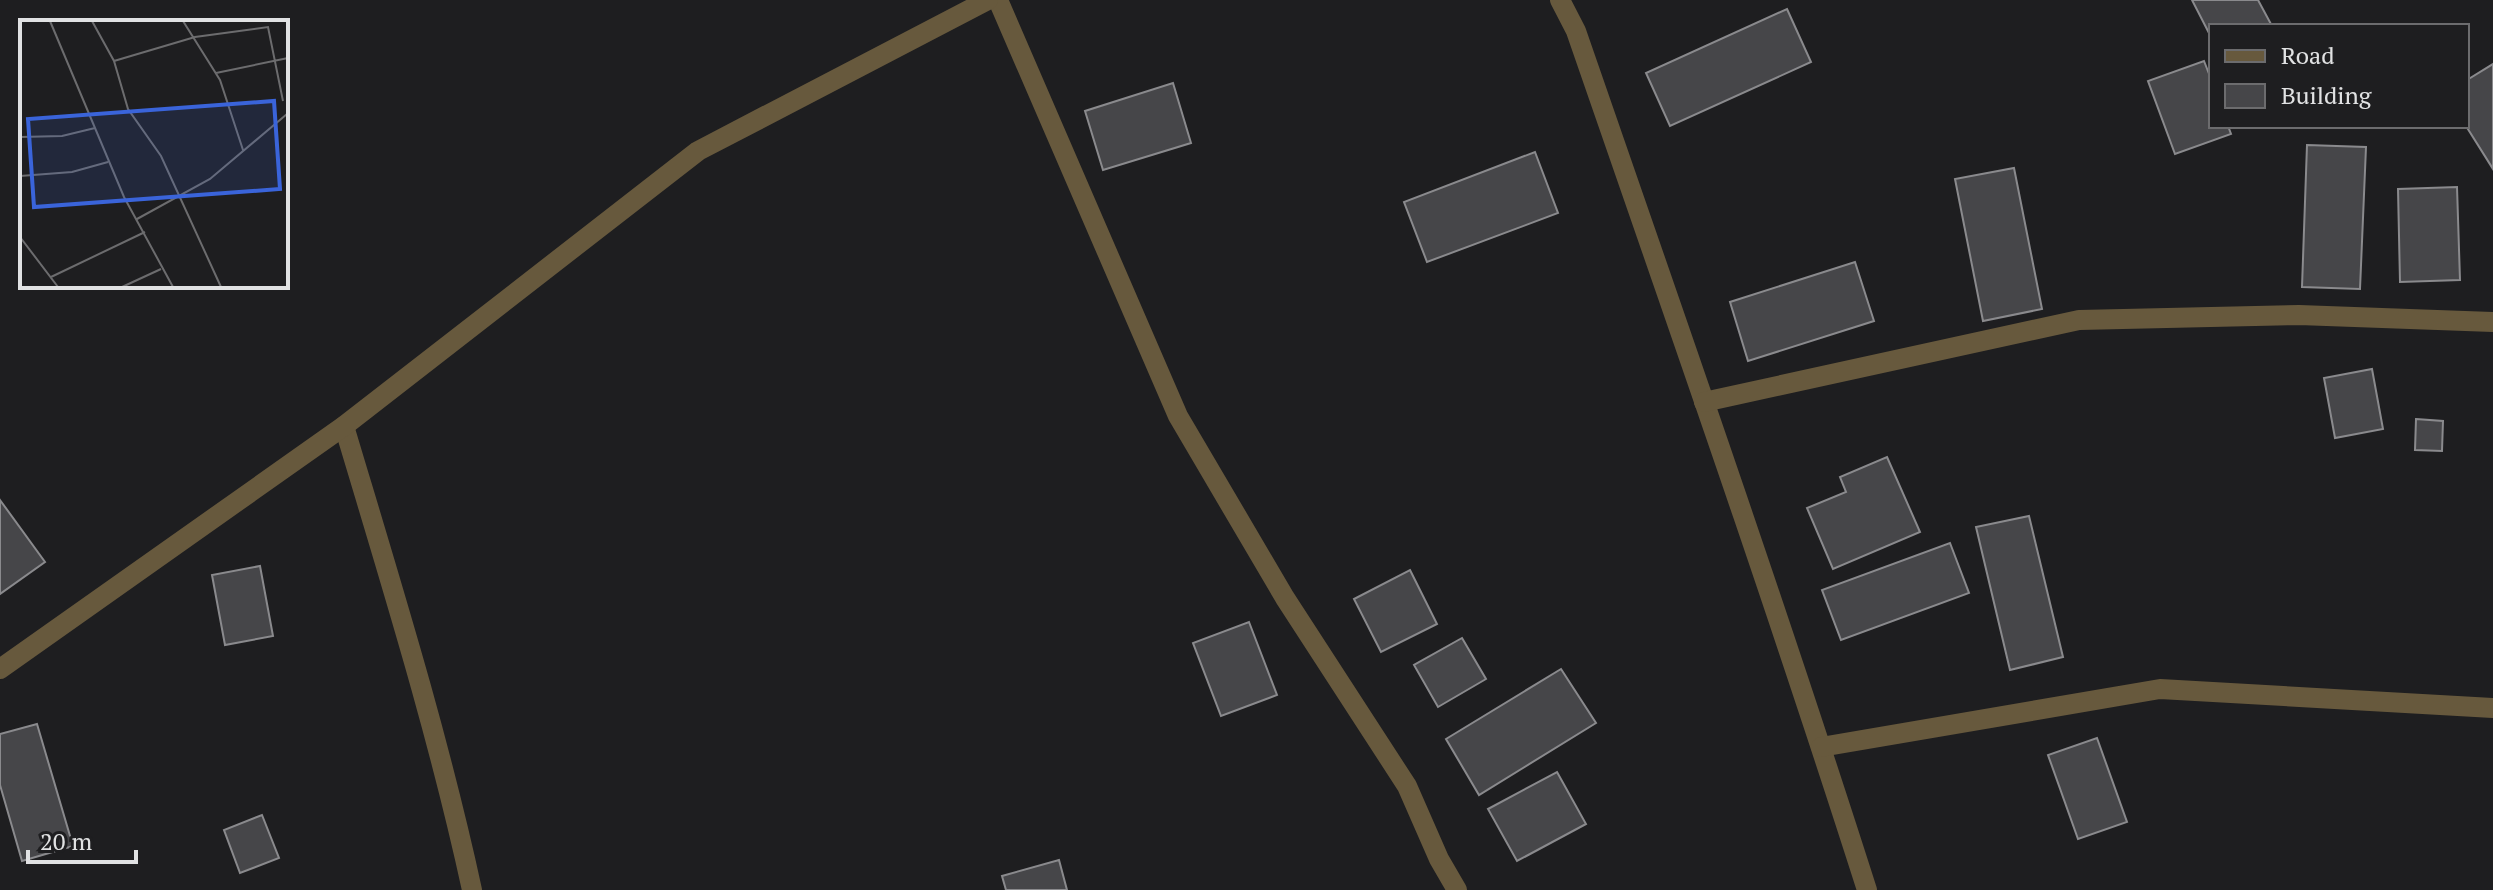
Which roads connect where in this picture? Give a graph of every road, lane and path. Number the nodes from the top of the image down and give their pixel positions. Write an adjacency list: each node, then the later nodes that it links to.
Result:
1 (988, 0): 6 (street)
2 (998, 0): 11 (street)
3 (1560, 0): 5 (street)
4 (2493, 322): 5 (street)
5 (1704, 402): 9 (street)
6 (344, 426): 7 (street); 10 (street)
7 (0, 669)
8 (2493, 708): 9 (street)
9 (1821, 747): 12 (street)
10 (472, 890)
11 (1457, 890)
12 (1867, 890)

